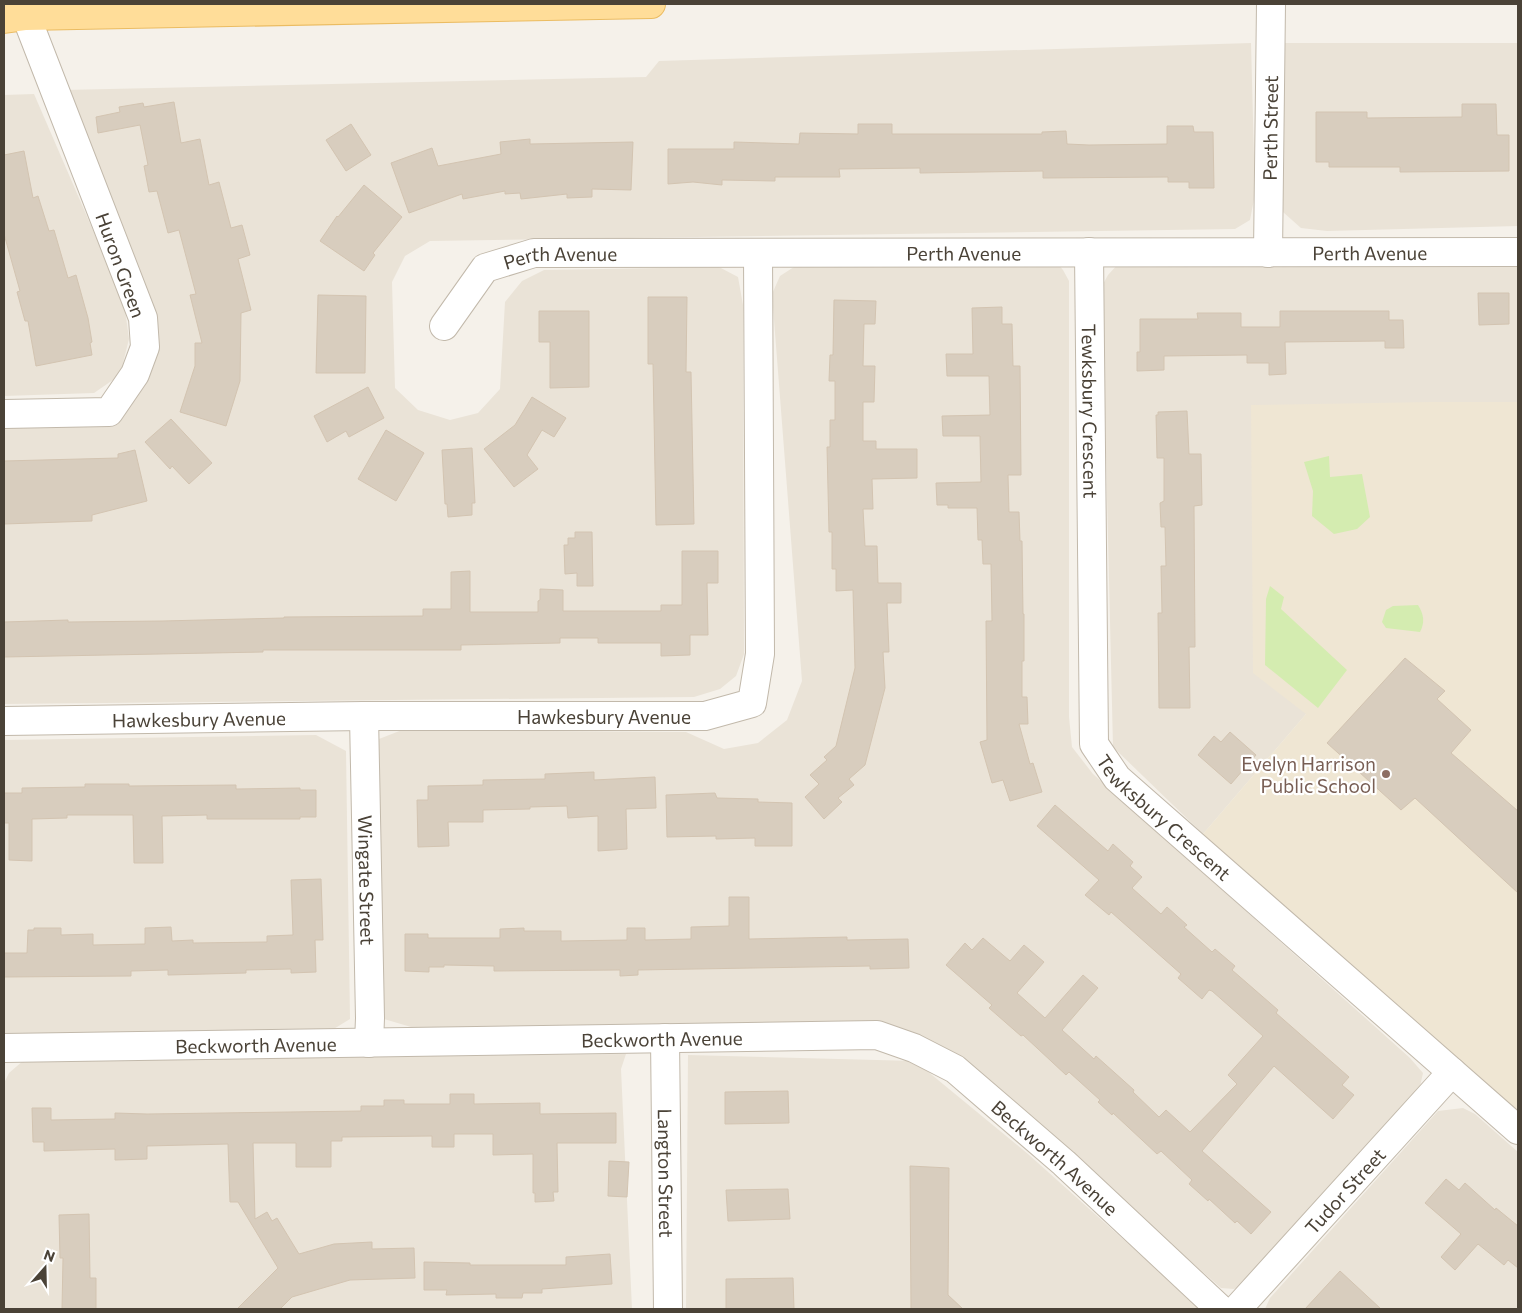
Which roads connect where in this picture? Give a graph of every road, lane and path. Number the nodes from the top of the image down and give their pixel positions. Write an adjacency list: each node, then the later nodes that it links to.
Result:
1 (651, 4): 3 (main road)
2 (1271, 4): 7 (street, Perth Street)
3 (19, 13): 9 (street, Huron Green)
4 (1089, 252): 6 (street, Perth Avenue); 7 (street, Perth Avenue); 15 (street, Tewksbury Crescent)
5 (1518, 252): 7 (street, Perth Avenue)
6 (758, 253): 8 (street, Perth Avenue); 10 (street, Hawkesbury Avenue)
7 (1268, 253)
8 (444, 326)
9 (4, 414)
10 (364, 716): 11 (street, Hawkesbury Avenue); 13 (street, Wingate Street)
11 (4, 721)
12 (665, 1038): 13 (street, Beckworth Avenue); 17 (street, Langton Street); 18 (street, Beckworth Avenue)
13 (370, 1043): 14 (street, Beckworth Avenue)
14 (4, 1048)
15 (1452, 1072): 16 (street, Tewksbury Crescent); 19 (street, Tudor Street)
16 (1518, 1130)
17 (668, 1309)
18 (1220, 1309)
19 (1237, 1309)

